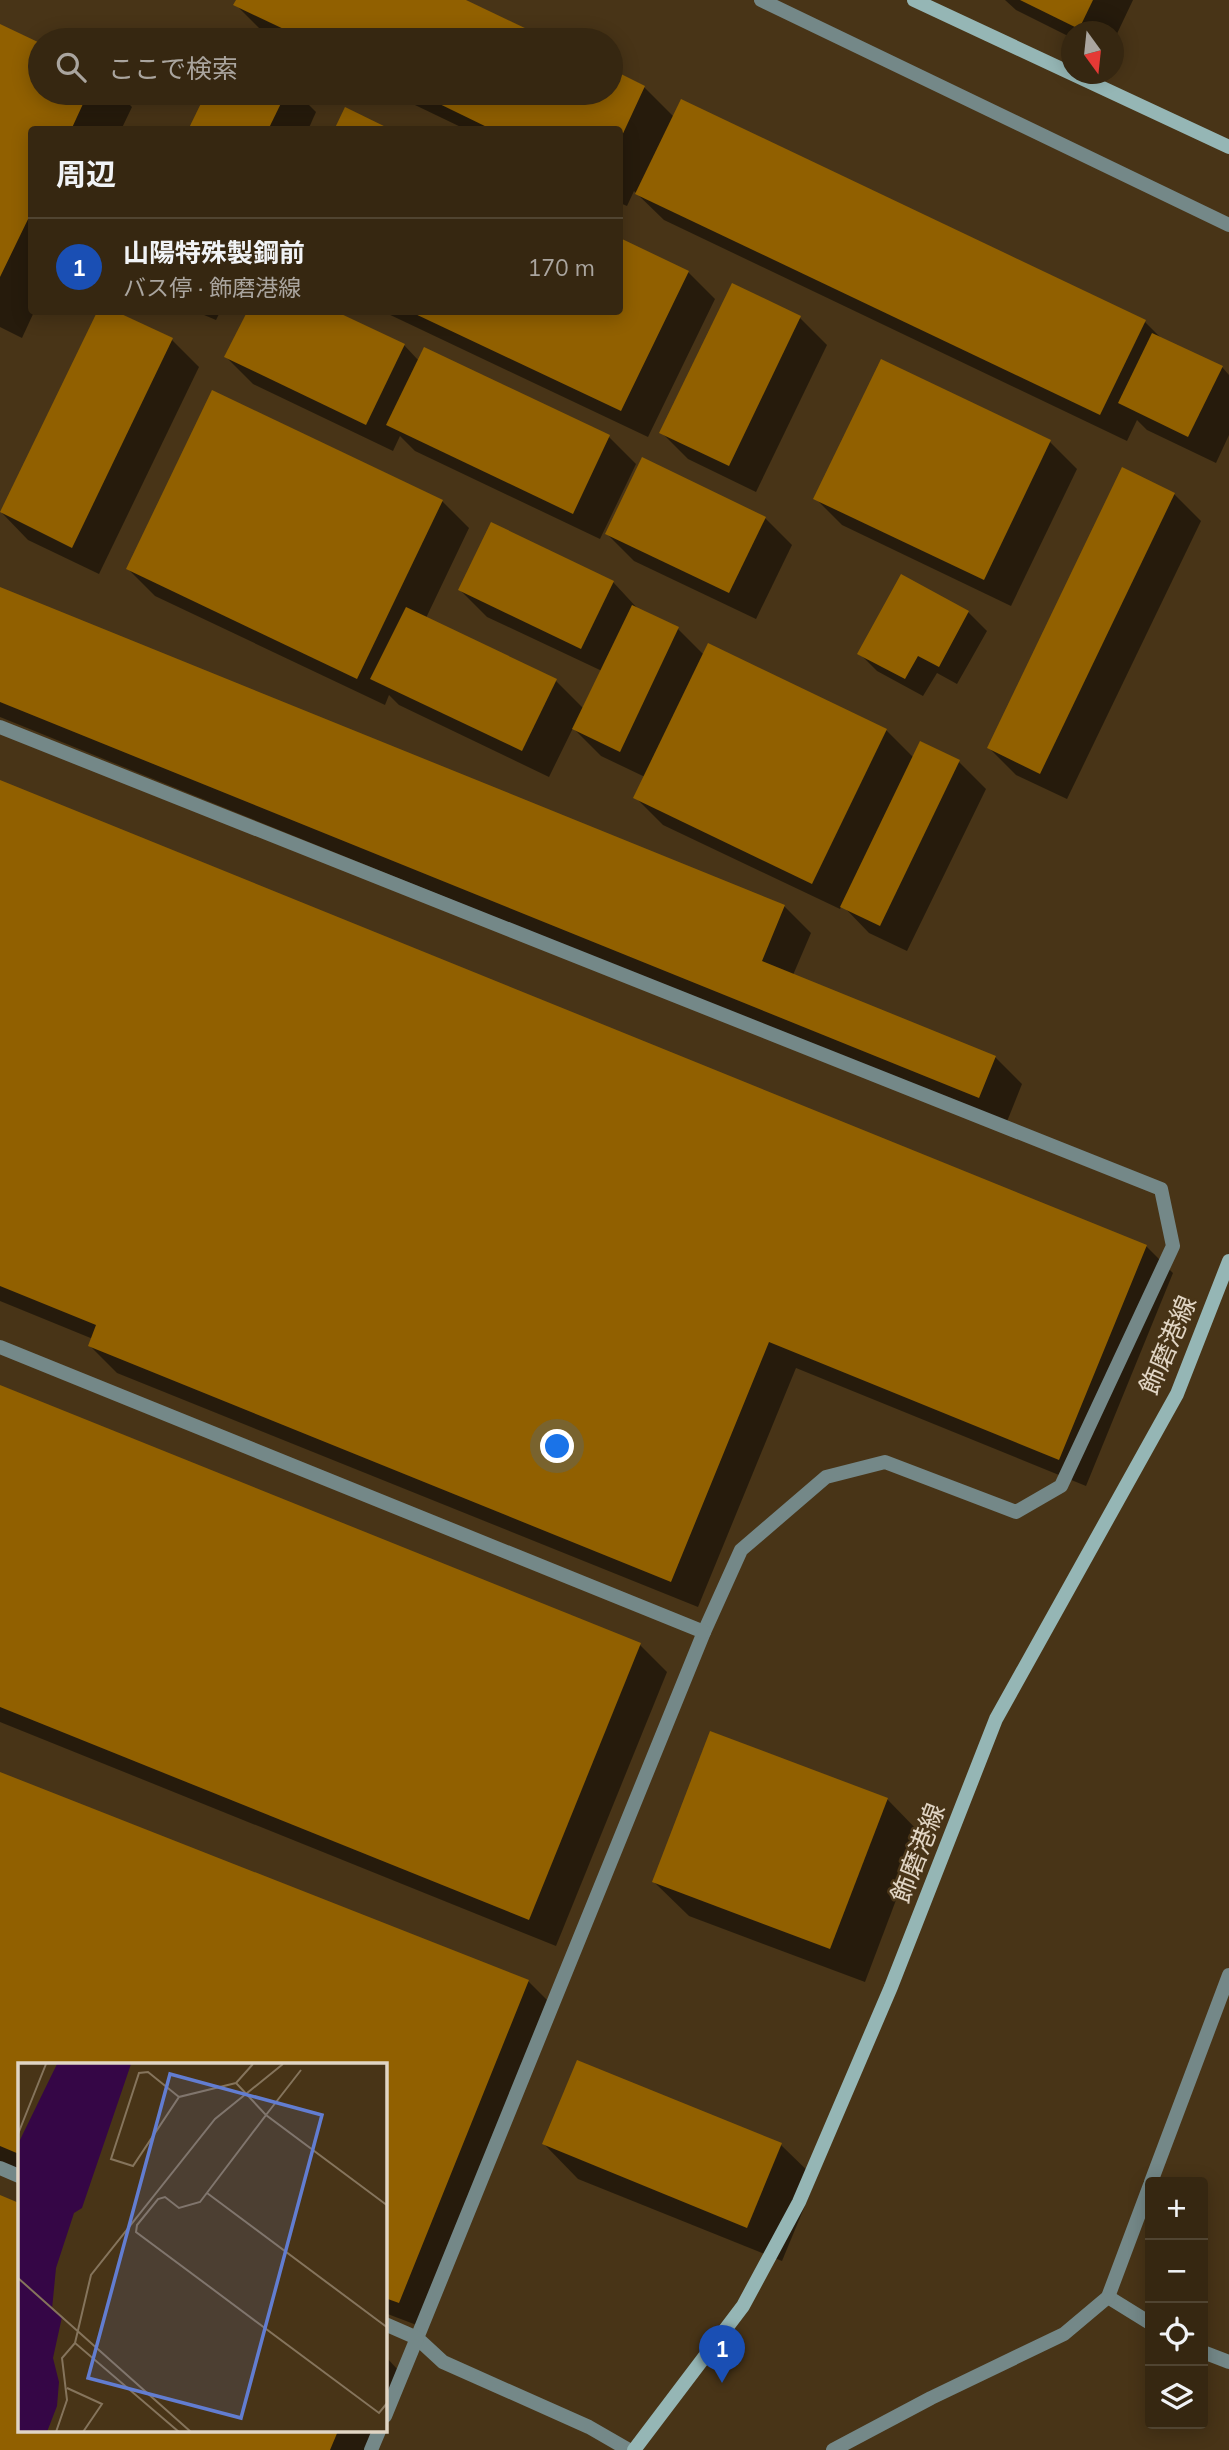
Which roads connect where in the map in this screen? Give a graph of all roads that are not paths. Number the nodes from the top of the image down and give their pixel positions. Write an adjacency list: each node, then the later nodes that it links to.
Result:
1 (761, 0): 4 (street)
2 (914, 0): 3 (main road)
3 (1229, 147)
4 (1229, 225)
5 (0, 727): 8 (street)
6 (1229, 1261): 23 (main road, 飾磨港線)
7 (0, 1347): 8 (street)
8 (704, 1632): 17 (street)
9 (1229, 1975): 12 (street)
10 (0, 2168): 11 (street)
11 (18, 2175)
12 (1153, 2177)
13 (1145, 2199): 14 (street)
14 (1108, 2297): 15 (street); 24 (street)
15 (1145, 2320)
16 (387, 2325): 17 (street)
17 (417, 2338): 20 (street); 23 (street)
18 (1208, 2354): 19 (street)
19 (1229, 2362)
20 (387, 2411)
21 (379, 2432): 22 (street)
22 (371, 2450)
23 (631, 2450)
24 (833, 2450)

